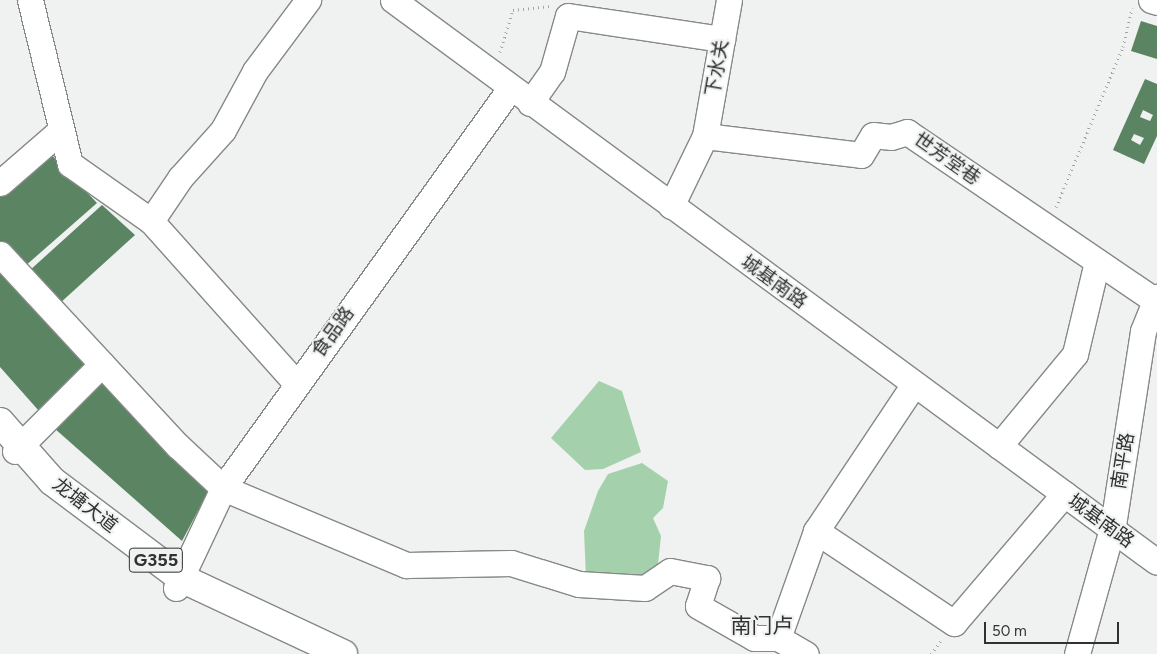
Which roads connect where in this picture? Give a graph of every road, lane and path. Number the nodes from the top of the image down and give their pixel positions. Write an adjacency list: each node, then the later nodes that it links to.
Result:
1 (30, 0): 13 (street)
2 (308, 0): 17 (street)
3 (393, 0): 10 (street, 城基南路)
4 (729, 0): 9 (street, 下水关)
5 (1134, 0): 18 (path)
6 (1151, 0): 7 (street)
7 (1157, 2)
8 (550, 6): 10 (path)
9 (722, 40): 12 (street); 14 (street, 下水关)
10 (488, 70): 11 (street, 城基南路)
11 (510, 89): 12 (street, 城基南路); 23 (street, 食品路)
12 (530, 103): 16 (street, 城基南路)
13 (60, 131): 15 (street); 17 (street)
14 (705, 136): 16 (street); 18 (street, 世芳堂巷)
15 (0, 183)
16 (671, 206): 24 (street, 城基南路)
17 (151, 221): 23 (street)
18 (1047, 228): 20 (street, 世芳堂巷)
19 (0, 254): 22 (street)
20 (1097, 262): 21 (street, 世芳堂巷); 27 (street)
21 (1156, 300): 30 (street, 南平路)
22 (102, 364): 26 (street); 28 (street)
23 (296, 383): 28 (street, 食品路)
24 (914, 384): 27 (street, 城基南路); 31 (street)
25 (0, 422): 26 (highway, 龙塘大道 / G355)
26 (12, 443): 33 (highway, 龙塘大道 / G355)
27 (999, 446): 29 (street, 城基南路)
28 (224, 488): 33 (street, 食品路); 34 (street)
29 (1064, 494): 30 (street, 城基南路); 31 (street)
30 (1112, 529): 32 (street, 城基南路); 38 (street, 南平路)
31 (816, 531): 34 (street)
32 (1157, 562)
33 (178, 583): 35 (highway, 龙塘大道 / G355); 36 (highway, 龙塘大道 / G355)
34 (778, 638): 37 (street)
35 (319, 654)
36 (343, 654)
37 (806, 654)
38 (1077, 654)

